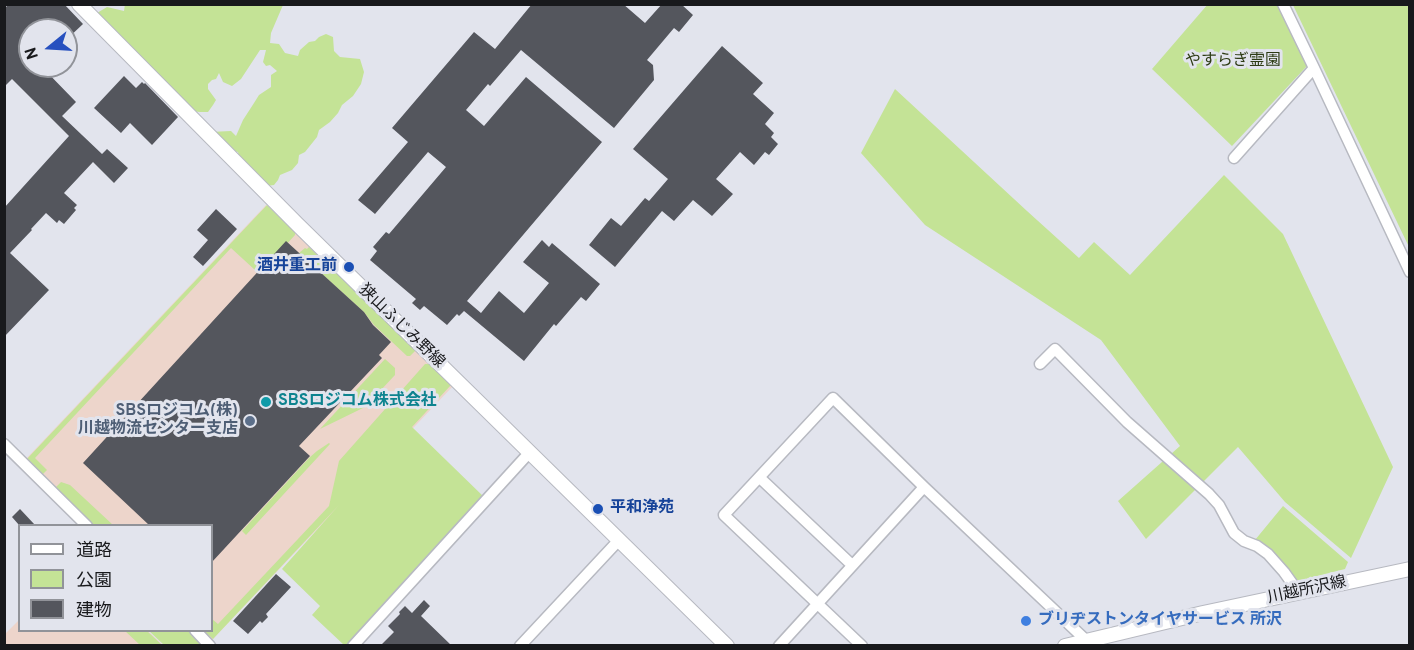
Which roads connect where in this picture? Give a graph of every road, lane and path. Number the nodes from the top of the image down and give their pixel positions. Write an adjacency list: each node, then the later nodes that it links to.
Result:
1 (79, 4): 8 (main road, 狭山ふじみ野線)
2 (1283, 4): 3 (street)
3 (1314, 68): 4 (street); 5 (street)
4 (1234, 158)
5 (1410, 272)
6 (1040, 364): 15 (street)
7 (4, 444): 11 (street)
8 (529, 453): 12 (main road, 狭山ふじみ野線); 20 (street)
9 (760, 478): 10 (street); 13 (street); 16 (street)
10 (924, 488): 13 (street); 18 (street)
11 (86, 524)
12 (619, 540): 21 (street); 22 (main road, 狭山ふじみ野線)
13 (852, 565): 16 (street)
14 (1410, 569): 15 (main road, 川越所沢線)
15 (1299, 592): 18 (main road, 川越所沢線)
16 (818, 604): 23 (street); 24 (street)
17 (197, 632): 19 (street)
18 (1089, 643): 25 (main road, 川越所沢線)
19 (210, 645)
20 (353, 645)
21 (520, 645)
22 (727, 645)
23 (779, 645)
24 (862, 645)
25 (1065, 645)

